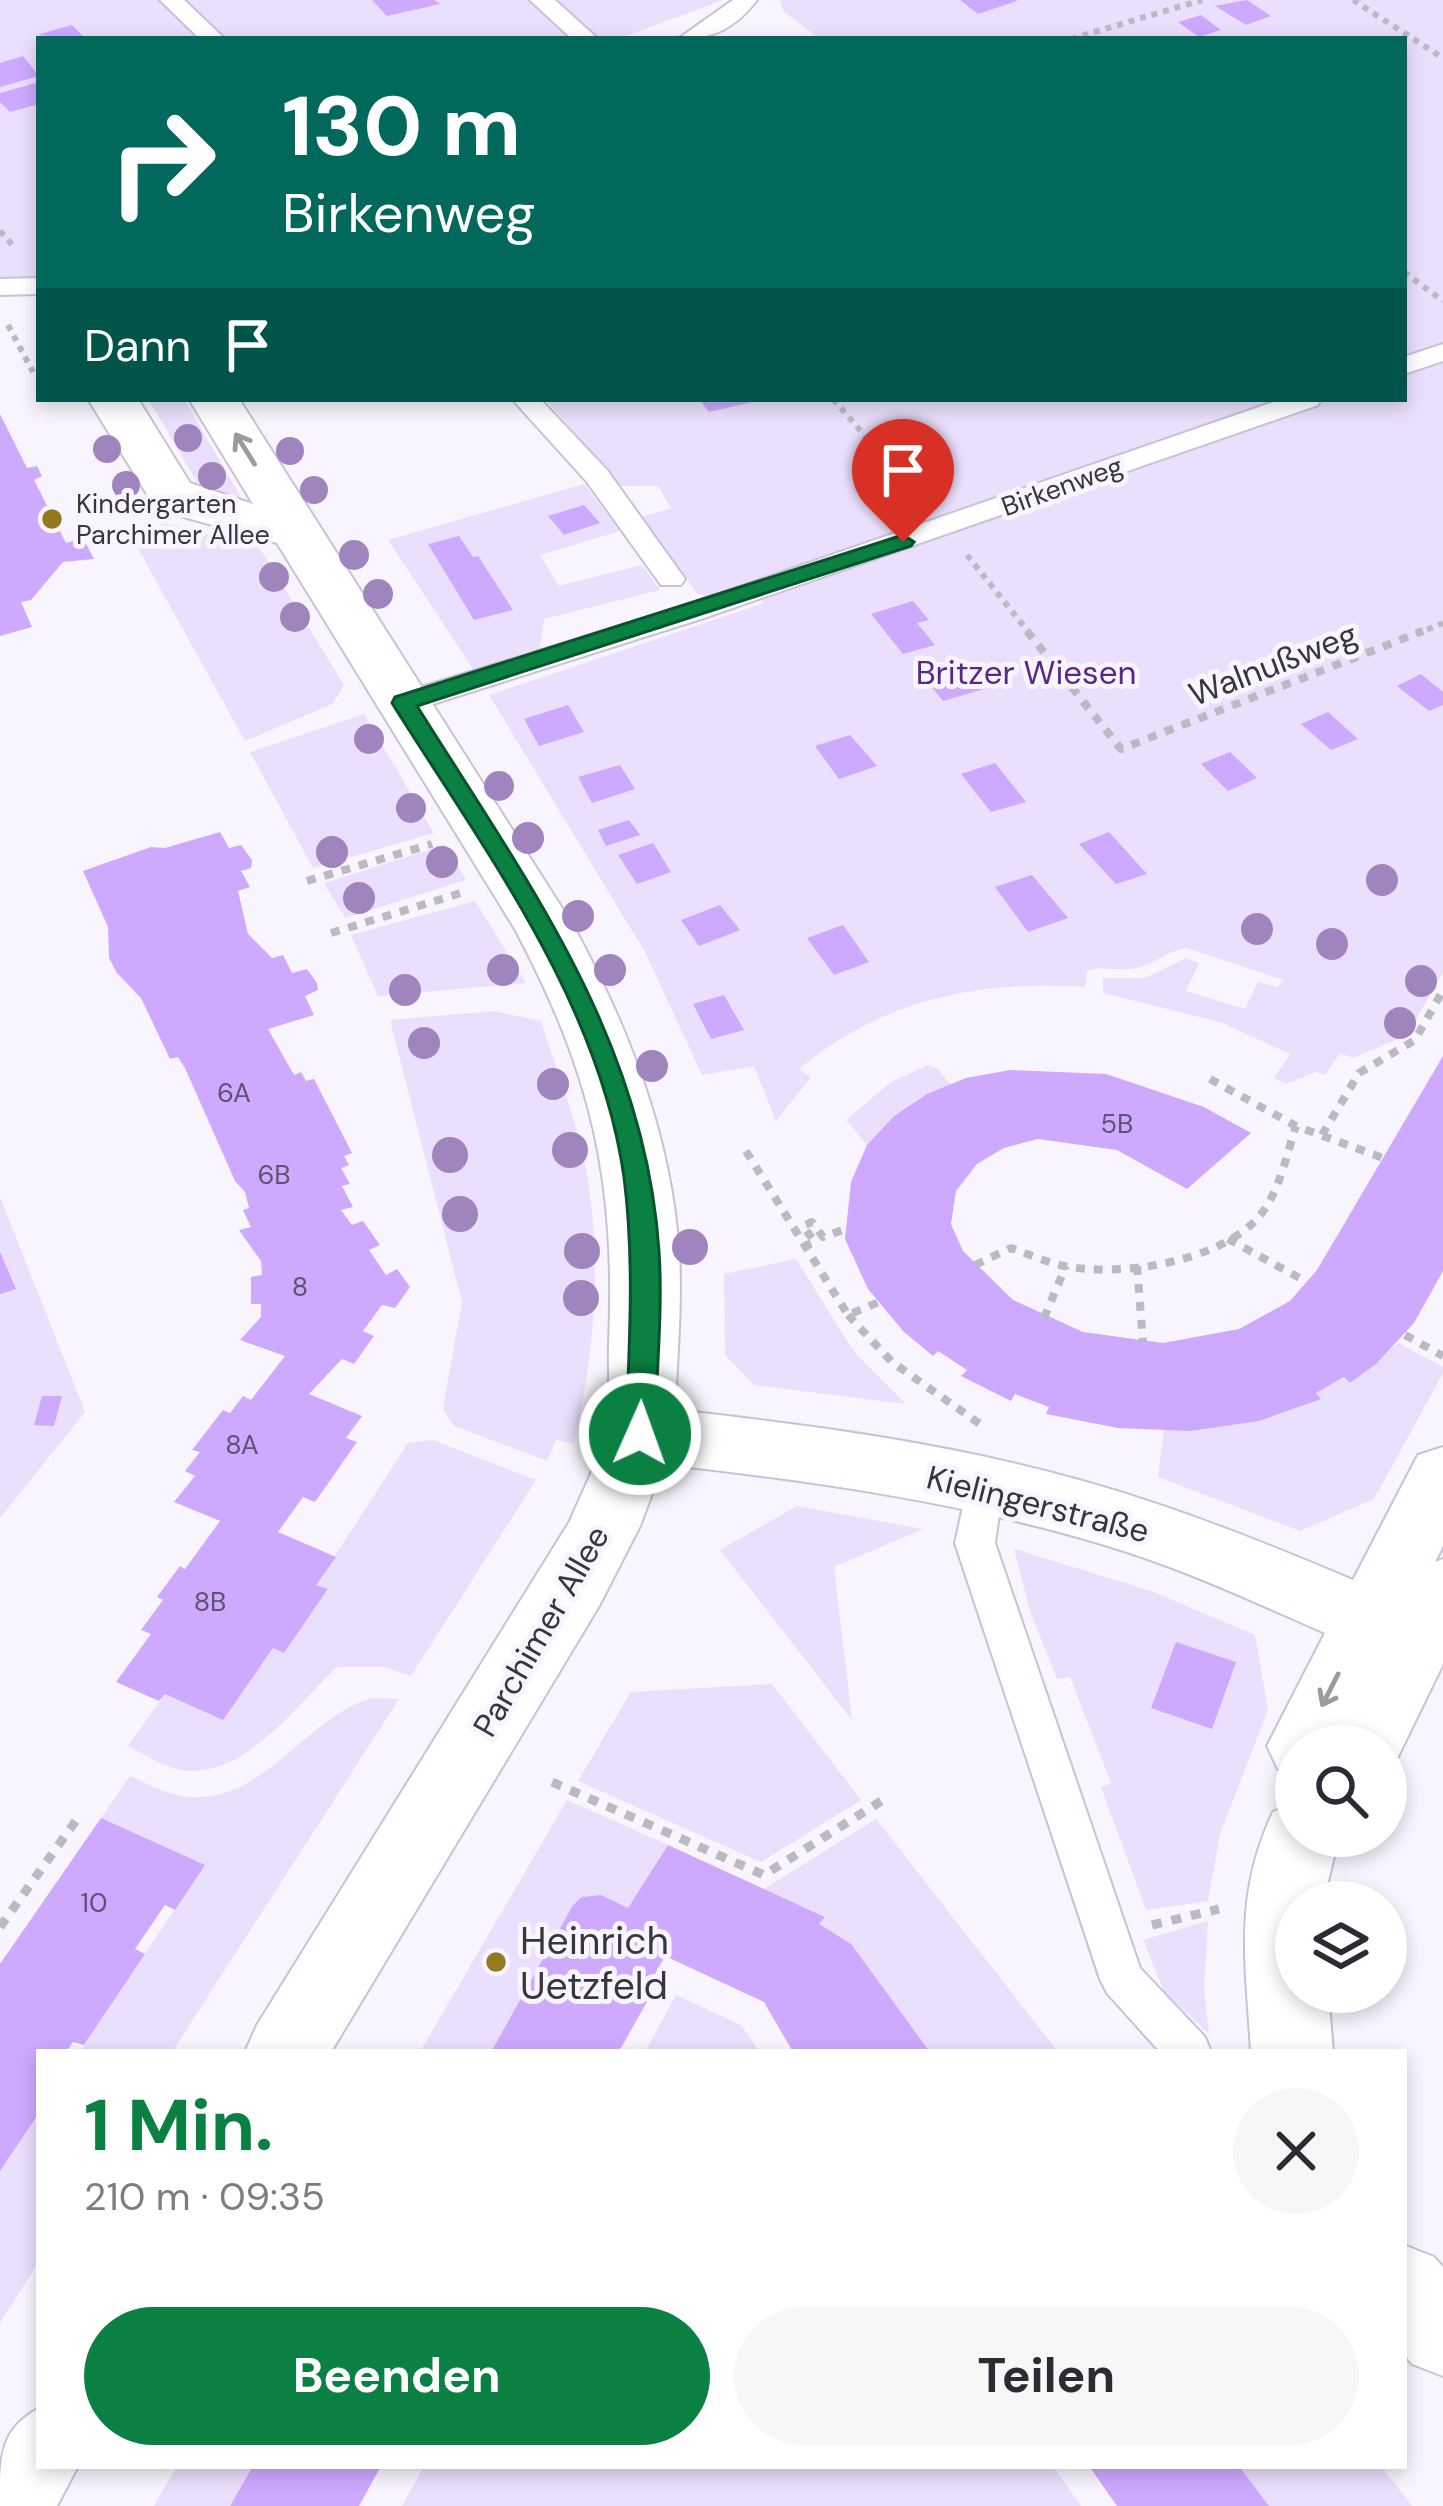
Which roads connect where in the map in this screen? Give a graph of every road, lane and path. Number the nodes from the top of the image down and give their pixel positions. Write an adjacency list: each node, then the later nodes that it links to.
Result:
1 (171, 0): 6 (lane)
2 (541, 0): 7 (lane)
3 (746, 0): 8 (lane)
4 (1202, 0): 9 (path)
5 (1353, 0): 10 (path)
6 (210, 36)
7 (583, 36)
8 (696, 36)
9 (1089, 36)
10 (1443, 58)
11 (1407, 274): 14 (path)
12 (36, 286): 13 (lane)
13 (0, 287)
14 (1443, 301)
15 (0, 311): 18 (path)
16 (1443, 352): 17 (lane)
17 (1407, 365)
18 (33, 372)
19 (115, 402): 25 (street)
20 (216, 402): 25 (street, Parchimer Allee, one-way to 20)
21 (528, 402): 26 (lane)
22 (836, 402): 24 (path)
23 (1299, 402): 24 (lane, Birkenweg)
24 (945, 527): 27 (path, Walnußweg); 28 (lane, Birkenweg)
25 (296, 532): 28 (street, Parchimer Allee)
26 (671, 579)
27 (1443, 623)
28 (404, 703): 29 (street, Parchimer Allee)
29 (482, 829): 30 (street, Parchimer Allee); 31 (path)
30 (513, 877): 32 (path); 52 (street, Parchimer Allee)
31 (307, 881)
32 (331, 933)
33 (1443, 990): 36 (path)
34 (1210, 1079): 35 (path)
35 (1296, 1126): 36 (path); 40 (path)
36 (1322, 1135): 38 (path)
37 (746, 1151): 41 (path)
38 (1383, 1158)
39 (846, 1229): 41 (path)
40 (1228, 1239): 43 (path); 45 (path)
41 (803, 1247): 47 (path)
42 (975, 1265): 44 (path)
43 (1137, 1265): 44 (path); 50 (path)
44 (1066, 1266): 48 (path)
45 (1307, 1282)
46 (879, 1302): 47 (path)
47 (848, 1315): 54 (path)
48 (1044, 1318)
49 (1405, 1335): 51 (path)
50 (1143, 1342)
51 (1443, 1356)
52 (640, 1434): 54 (street, Kielingerstraße); 65 (street, Parchimer Allee)
53 (1443, 1475): 55 (street)
54 (984, 1486): 55 (street, Kielingerstraße); 64 (lane)
55 (1410, 1615): 56 (street, one-way to 56); 57 (street)
56 (1322, 1725)
57 (1373, 1725)
58 (552, 1782): 59 (path)
59 (886, 1798)
60 (80, 1815): 63 (path)
61 (1295, 1857): 67 (street)
62 (1221, 1909): 64 (path)
63 (0, 1928)
64 (1108, 1934): 66 (lane)
65 (288, 2049)
66 (1186, 2049)
67 (1292, 2049)
68 (1407, 2291): 69 (street)
69 (1443, 2333)
70 (36, 2458): 71 (street)
71 (6, 2506)

